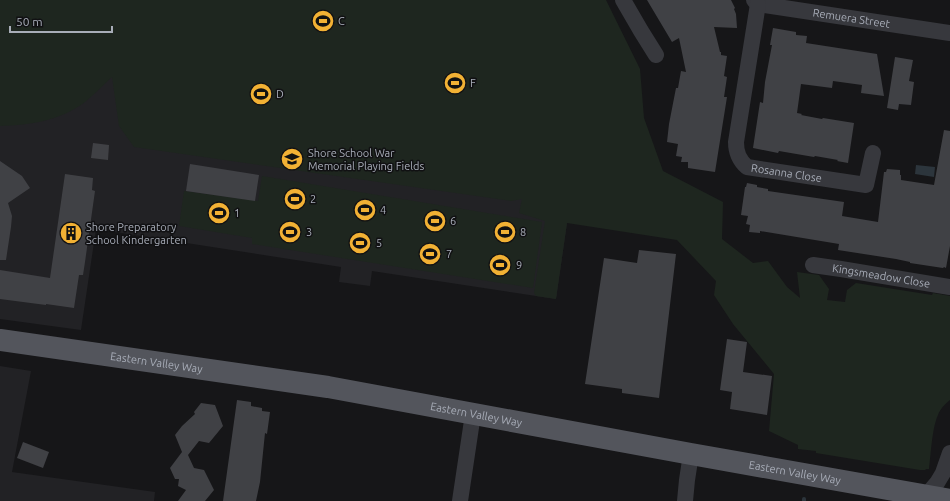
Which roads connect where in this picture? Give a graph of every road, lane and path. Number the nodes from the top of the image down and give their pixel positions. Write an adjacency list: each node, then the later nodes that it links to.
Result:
1 (623, 0): 4 (street)
2 (756, 2): 3 (street, Remuera Street); 5 (street, Rosanna Close)
3 (950, 33)
4 (656, 55)
5 (873, 153)
6 (813, 265): 7 (street, Kingsmeadow Close)
7 (950, 287)
8 (0, 340): 9 (main road, Eastern Valley Way)
9 (473, 414): 11 (main road, Eastern Valley Way); 14 (street)
10 (950, 453): 12 (street)
11 (691, 454): 12 (main road, Eastern Valley Way); 15 (street)
12 (926, 496): 13 (main road, Eastern Valley Way)
13 (950, 500)
14 (460, 501)
15 (685, 501)

